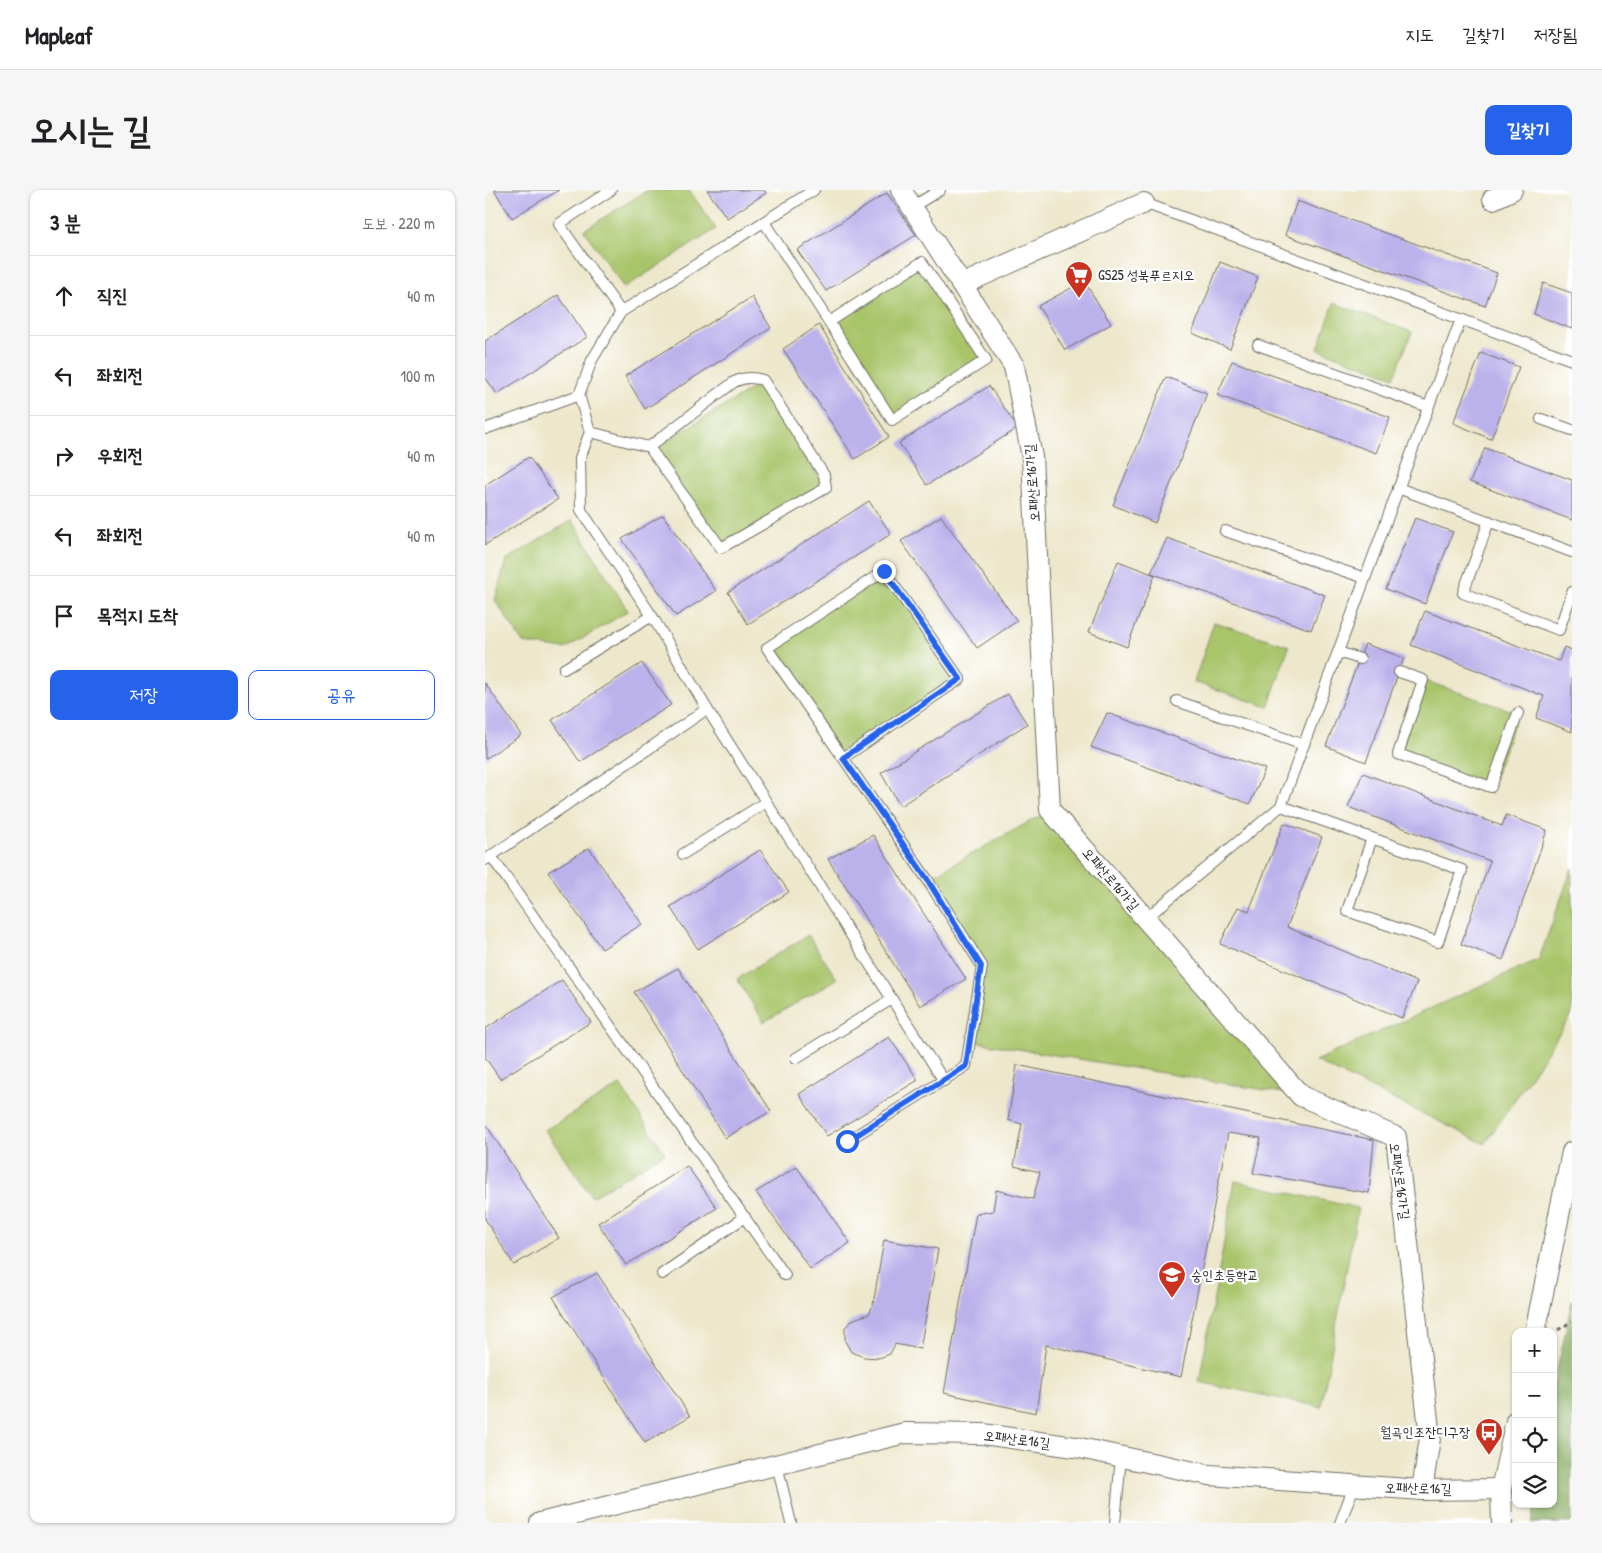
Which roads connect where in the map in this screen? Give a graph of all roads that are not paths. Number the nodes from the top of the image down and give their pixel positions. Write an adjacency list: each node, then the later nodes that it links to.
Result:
1 (611, 190): 11 (lane)
2 (814, 190): 9 (lane)
3 (901, 190): 8 (street, 오패산로16가길)
4 (940, 190): 8 (lane)
5 (1512, 190): 6 (street)
6 (1493, 199)
7 (1144, 203): 10 (street); 12 (lane)
8 (912, 207): 10 (street, 오패산로16가길)
9 (764, 222): 11 (lane); 13 (lane)
10 (961, 285): 44 (street, 오패산로16가길)
11 (621, 312): 16 (lane)
12 (1461, 319): 15 (lane); 17 (lane)
13 (829, 322): 13 (lane)
14 (1258, 345): 17 (lane)
15 (1572, 360)
16 (579, 395): 19 (lane); 21 (lane)
17 (1428, 407): 23 (lane)
18 (1541, 419): 20 (lane)
19 (485, 430)
20 (1572, 430)
21 (590, 432): 22 (lane); 29 (lane)
22 (649, 447): 22 (lane)
23 (1398, 488): 24 (lane); 27 (lane)
24 (1489, 521): 26 (lane); 28 (lane)
25 (1225, 531): 27 (lane)
26 (1572, 552)
27 (1365, 578): 30 (lane)
28 (1572, 592)
29 (652, 616): 32 (lane); 35 (lane)
30 (1338, 652): 31 (lane); 37 (lane)
31 (1359, 659)
32 (564, 669)
33 (1399, 672): 36 (lane)
34 (1177, 701): 37 (lane)
35 (707, 709): 39 (lane); 43 (lane)
36 (1518, 713)
37 (1304, 745): 40 (lane)
38 (843, 758): 38 (lane); 47 (lane)
39 (766, 802): 42 (lane); 45 (lane)
40 (1281, 806): 41 (lane); 44 (lane)
41 (1372, 838): 41 (lane)
42 (683, 854)
43 (488, 858): 50 (lane)
44 (1145, 919): 59 (street, 오패산로16가길)
45 (892, 999): 46 (lane); 47 (lane)
46 (796, 1058)
47 (944, 1081): 48 (lane)
48 (847, 1141)
49 (1572, 1152): 53 (street)
50 (745, 1217): 51 (lane); 52 (lane)
51 (662, 1274)
52 (785, 1275)
53 (1536, 1328)
54 (1512, 1439): 58 (street)
55 (1121, 1457): 56 (street, 오패산로16길); 57 (street, 오패산로16길); 62 (lane)
56 (777, 1465): 60 (street, 오패산로16길); 61 (lane)
57 (1354, 1486): 59 (street, 오패산로16길); 63 (lane)
58 (1501, 1489): 59 (street, 오패산로16길); 64 (street)
59 (1422, 1490)
60 (540, 1523)
61 (791, 1523)
62 (1115, 1523)
63 (1340, 1523)
64 (1502, 1523)

